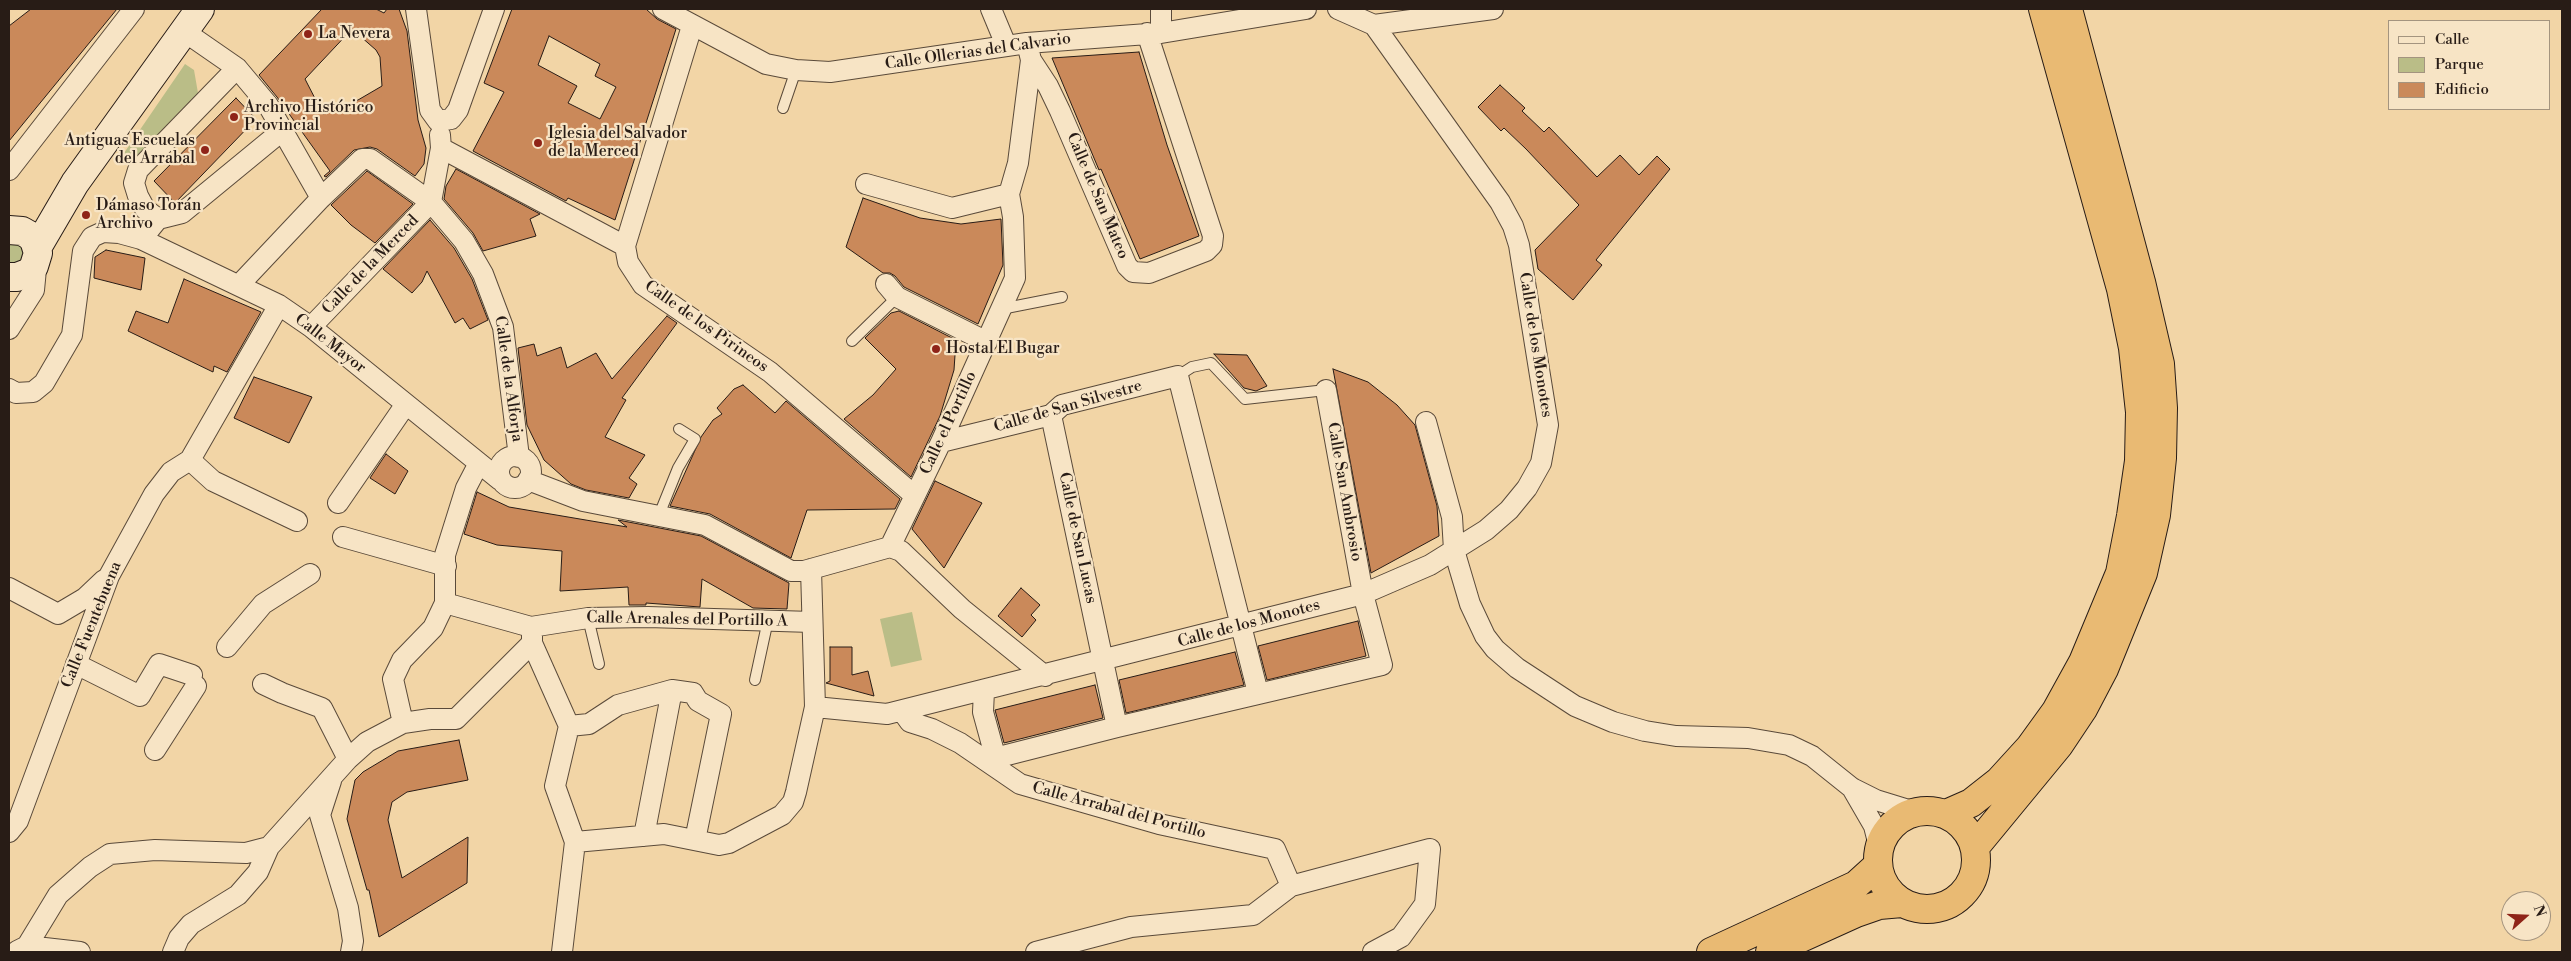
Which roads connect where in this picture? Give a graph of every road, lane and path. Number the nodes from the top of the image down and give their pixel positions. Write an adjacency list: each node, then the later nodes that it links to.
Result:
1 (134, 9): 25 (street)
2 (200, 9): 15 (main road)
3 (416, 9): 22 (street)
4 (494, 9): 22 (street)
5 (663, 9): 14 (street, Calle Ollerias del Calvario)
6 (991, 9): 17 (street)
7 (1161, 9): 16 (street, Calle de San Mateo)
8 (1306, 9): 16 (street, Calle Ollerias del Calvario)
9 (1338, 9): 13 (street)
10 (1493, 9): 13 (street)
11 (2043, 9): 35 (highway)
12 (2068, 9): 35 (highway)
13 (1374, 25): 63 (street, Calle de los Monotes)
14 (692, 26): 20 (street, Calle Ollerias del Calvario); 32 (street)
15 (185, 32): 19 (street); 33 (main road)
16 (1154, 33): 18 (street, Calle Ollerias del Calvario); 18 (street, Calle de San Mateo)
17 (1006, 45): 18 (street, Calle Ollerias del Calvario); 20 (street, Calle Ollerias del Calvario)
18 (1029, 51): 27 (street, Calle el Portillo)
19 (236, 68): 23 (street); 30 (street)
20 (796, 70): 21 (lane)
21 (783, 108)
22 (438, 121): 24 (street)
23 (282, 130): 28 (street); 30 (street)
24 (441, 148): 29 (street); 32 (street)
25 (9, 170)
26 (866, 184): 27 (street)
27 (1009, 194): 39 (street, Calle el Portillo)
28 (321, 198): 29 (street, Calle de la Alforja); 34 (street)
29 (431, 202): 40 (street, Calle de la Merced); 52 (street, Calle de la Alforja)
30 (158, 219): 31 (street)
31 (141, 239): 34 (street, Calle Mayor); 45 (street, Calle Mayor)
32 (625, 246): 57 (street, Calle de los Pirineos)
33 (21, 263): 41 (street)
34 (239, 285): 38 (street, Calle Mayor)
35 (2131, 285): 95 (highway); 101 (highway)
36 (892, 291): 42 (lane); 43 (street)
37 (1062, 296): 39 (lane)
38 (279, 305): 40 (street, Calle Mayor); 53 (street, Calle Fuentebuena)
39 (1002, 309): 43 (street, Calle el Portillo)
40 (311, 327): 47 (street, Calle Mayor)
41 (9, 329)
42 (852, 341)
43 (987, 342): 51 (street, Calle el Portillo)
44 (1178, 376): 46 (lane, Calle de San Silvestre); 48 (street, Calle de San Silvestre); 74 (street)
45 (9, 388)
46 (1326, 390): 69 (street, Calle San Ambrosio)
47 (406, 404): 54 (street, Calle Mayor); 58 (street)
48 (1052, 415): 51 (street, Calle de San Silvestre); 77 (street, Calle de San Lucas)
49 (1426, 422): 63 (street)
50 (680, 429): 59 (lane)
51 (942, 442): 57 (street, Calle el Portillo)
52 (519, 457): 55 (street); 56 (street)
53 (190, 460): 60 (street); 67 (street, Calle Fuentebuena)
54 (479, 463): 55 (street, Calle Mayor); 64 (street)
55 (500, 480): 56 (street)
56 (528, 480): 59 (street)
57 (914, 495): 62 (street, Calle el Portillo)
58 (338, 503)
59 (660, 515): 65 (street)
60 (297, 521)
61 (343, 537): 64 (street)
62 (890, 547): 65 (street); 80 (street)
63 (1454, 550): 69 (street, Calle de los Monotes); 93 (street)
64 (446, 566): 70 (street)
65 (811, 569): 73 (street)
66 (310, 574): 76 (street)
67 (109, 576): 68 (street); 78 (street, Calle Fuentebuena)
68 (9, 588)
69 (1362, 594): 74 (street, Calle de los Monotes); 85 (street, Calle San Ambrosio)
70 (445, 603): 75 (street, Calle Arenales del Portillo A); 88 (street)
71 (588, 618): 72 (street, Calle Arenales del Portillo A); 75 (street, Calle Arenales del Portillo A); 79 (lane)
72 (768, 620): 73 (street, Calle Arenales del Portillo A); 81 (lane)
73 (812, 622): 86 (street)
74 (1240, 626): 77 (street, Calle de los Monotes); 85 (street)
75 (532, 635): 88 (street); 89 (street)
76 (227, 646)
77 (1102, 661): 80 (street, Calle de los Monotes); 90 (street, Calle de San Lucas)
78 (76, 664): 91 (street); 96 (street, Calle Fuentebuena)
79 (599, 664)
80 (1045, 676): 84 (street, Calle de los Monotes)
81 (755, 680)
82 (263, 684): 92 (street)
83 (672, 690): 89 (street); 97 (street); 98 (street)
84 (984, 691): 87 (street, Calle de los Monotes); 90 (street)
85 (1258, 693): 90 (street)
86 (815, 707): 87 (street); 98 (street)
87 (902, 711): 103 (street, Calle Arrabal del Portillo)
88 (403, 722): 92 (street)
89 (569, 726): 99 (street)
90 (1117, 726)
91 (155, 750)
92 (341, 765): 100 (street); 108 (street)
93 (1852, 788): 94 (street); 102 (street)
94 (1915, 812): 95 (highway); 102 (highway)
95 (1946, 814): 101 (highway)
96 (9, 832)
97 (644, 836): 98 (street); 99 (street)
98 (695, 840)
99 (575, 842): 109 (street)
100 (269, 846): 105 (street); 107 (street)
101 (1975, 847): 104 (highway)
102 (1879, 856): 104 (highway); 112 (highway)
103 (1291, 886): 110 (street); 111 (street)
104 (1902, 903): 113 (highway)
105 (21, 949): 106 (street)
106 (80, 952)
107 (173, 952)
108 (351, 952)
109 (562, 952)
110 (1036, 952)
111 (1373, 952)
112 (1711, 952)
113 (1770, 952)

